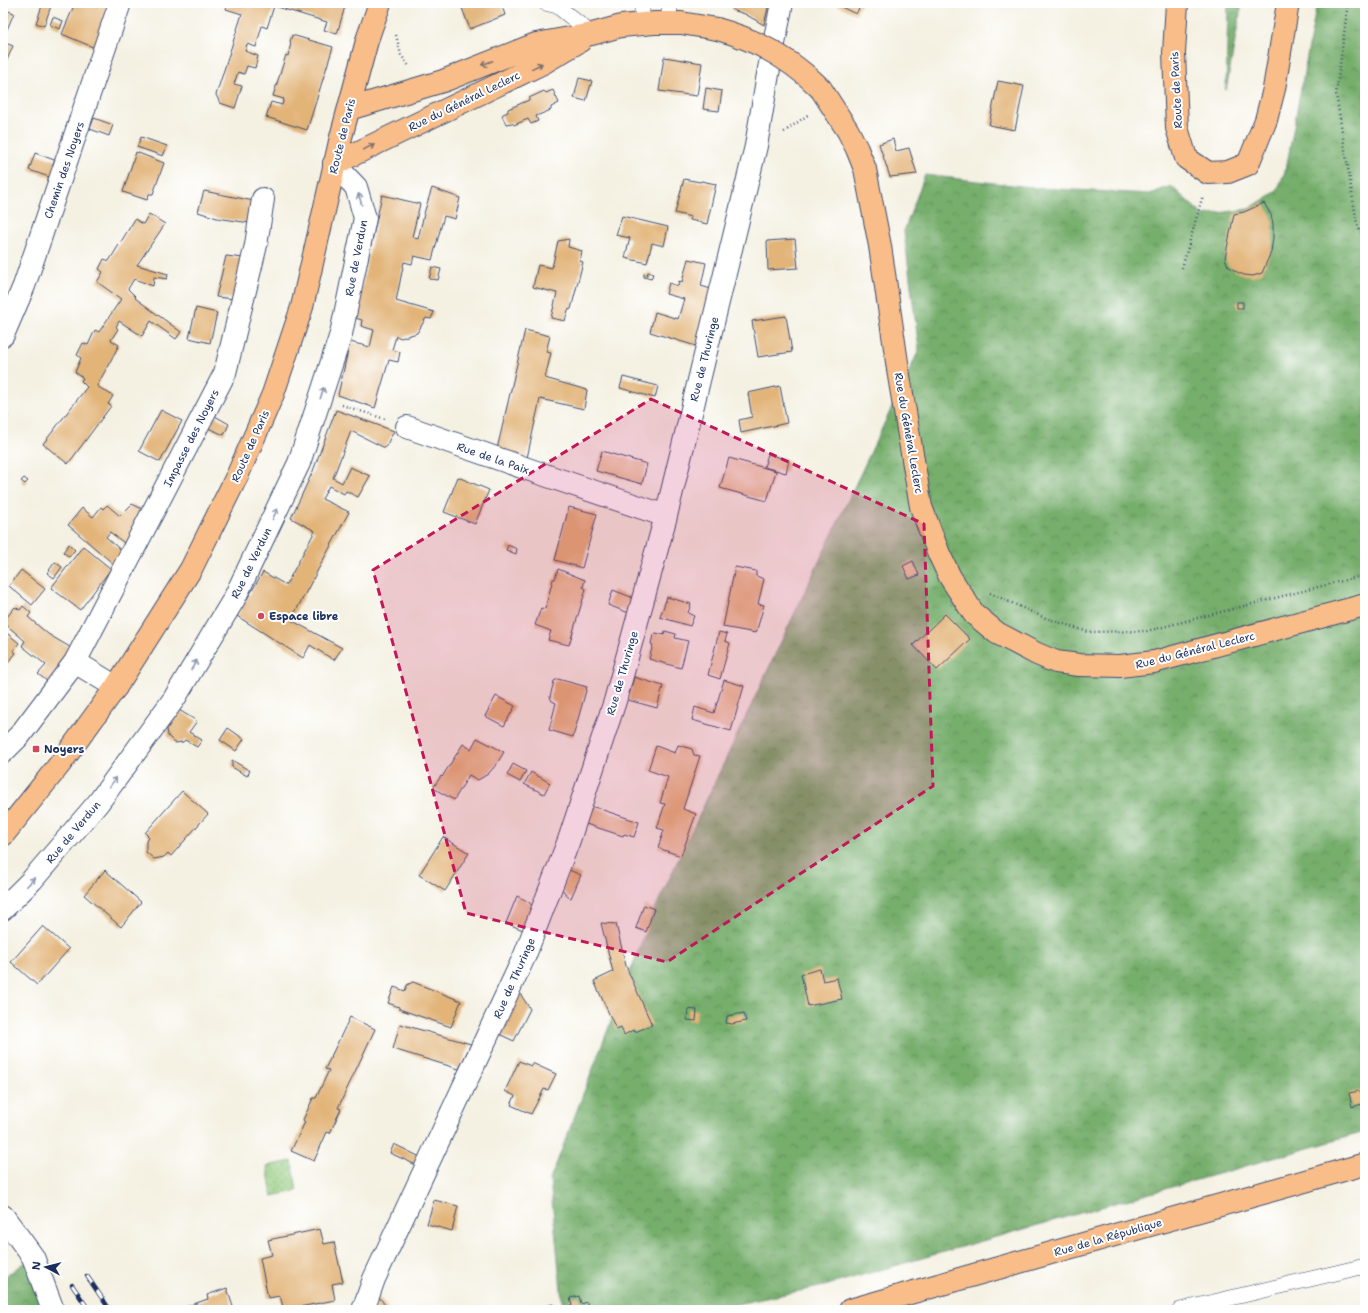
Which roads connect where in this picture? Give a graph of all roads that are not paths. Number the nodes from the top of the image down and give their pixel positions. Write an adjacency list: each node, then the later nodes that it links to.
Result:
1 (120, 3): 13 (street, Chemin des Noyers)
2 (380, 3): 10 (main road, Route de Paris)
3 (544, 3): 9 (lane)
4 (782, 3): 15 (street, Rue de Thuringe)
5 (1177, 3): 6 (main road, Route de Paris)
6 (1288, 3)
7 (669, 13): 8 (main road, Rue du Général Leclerc); 16 (main road, Rue du Général Leclerc, bridge)
8 (642, 14): 9 (main road, Rue du Général Leclerc)
9 (592, 34): 10 (main road, Rue du Général Leclerc, one-way to 10); 11 (main road, Rue du Général Leclerc, one-way to 9)
10 (349, 109): 11 (main road, Route de Paris)
11 (334, 164): 18 (main road, Route de Paris); 21 (street, Rue de Verdun, one-way to 11)
12 (263, 198): 17 (street, Impasse des Noyers)
13 (3, 335)
14 (407, 427): 15 (street, Rue de la Paix)
15 (666, 516): 26 (street, Rue de Thuringe)
16 (1365, 605)
17 (75, 662): 18 (street); 19 (street)
18 (116, 687): 20 (main road, Route de Paris)
19 (3, 752)
20 (3, 835)
21 (3, 909)
22 (1365, 1164): 27 (main road, Rue de la République)
23 (3, 1216): 25 (street)
24 (1365, 1266): 28 (lane)
25 (53, 1310)
26 (363, 1310)
27 (850, 1310)
28 (1180, 1310)

